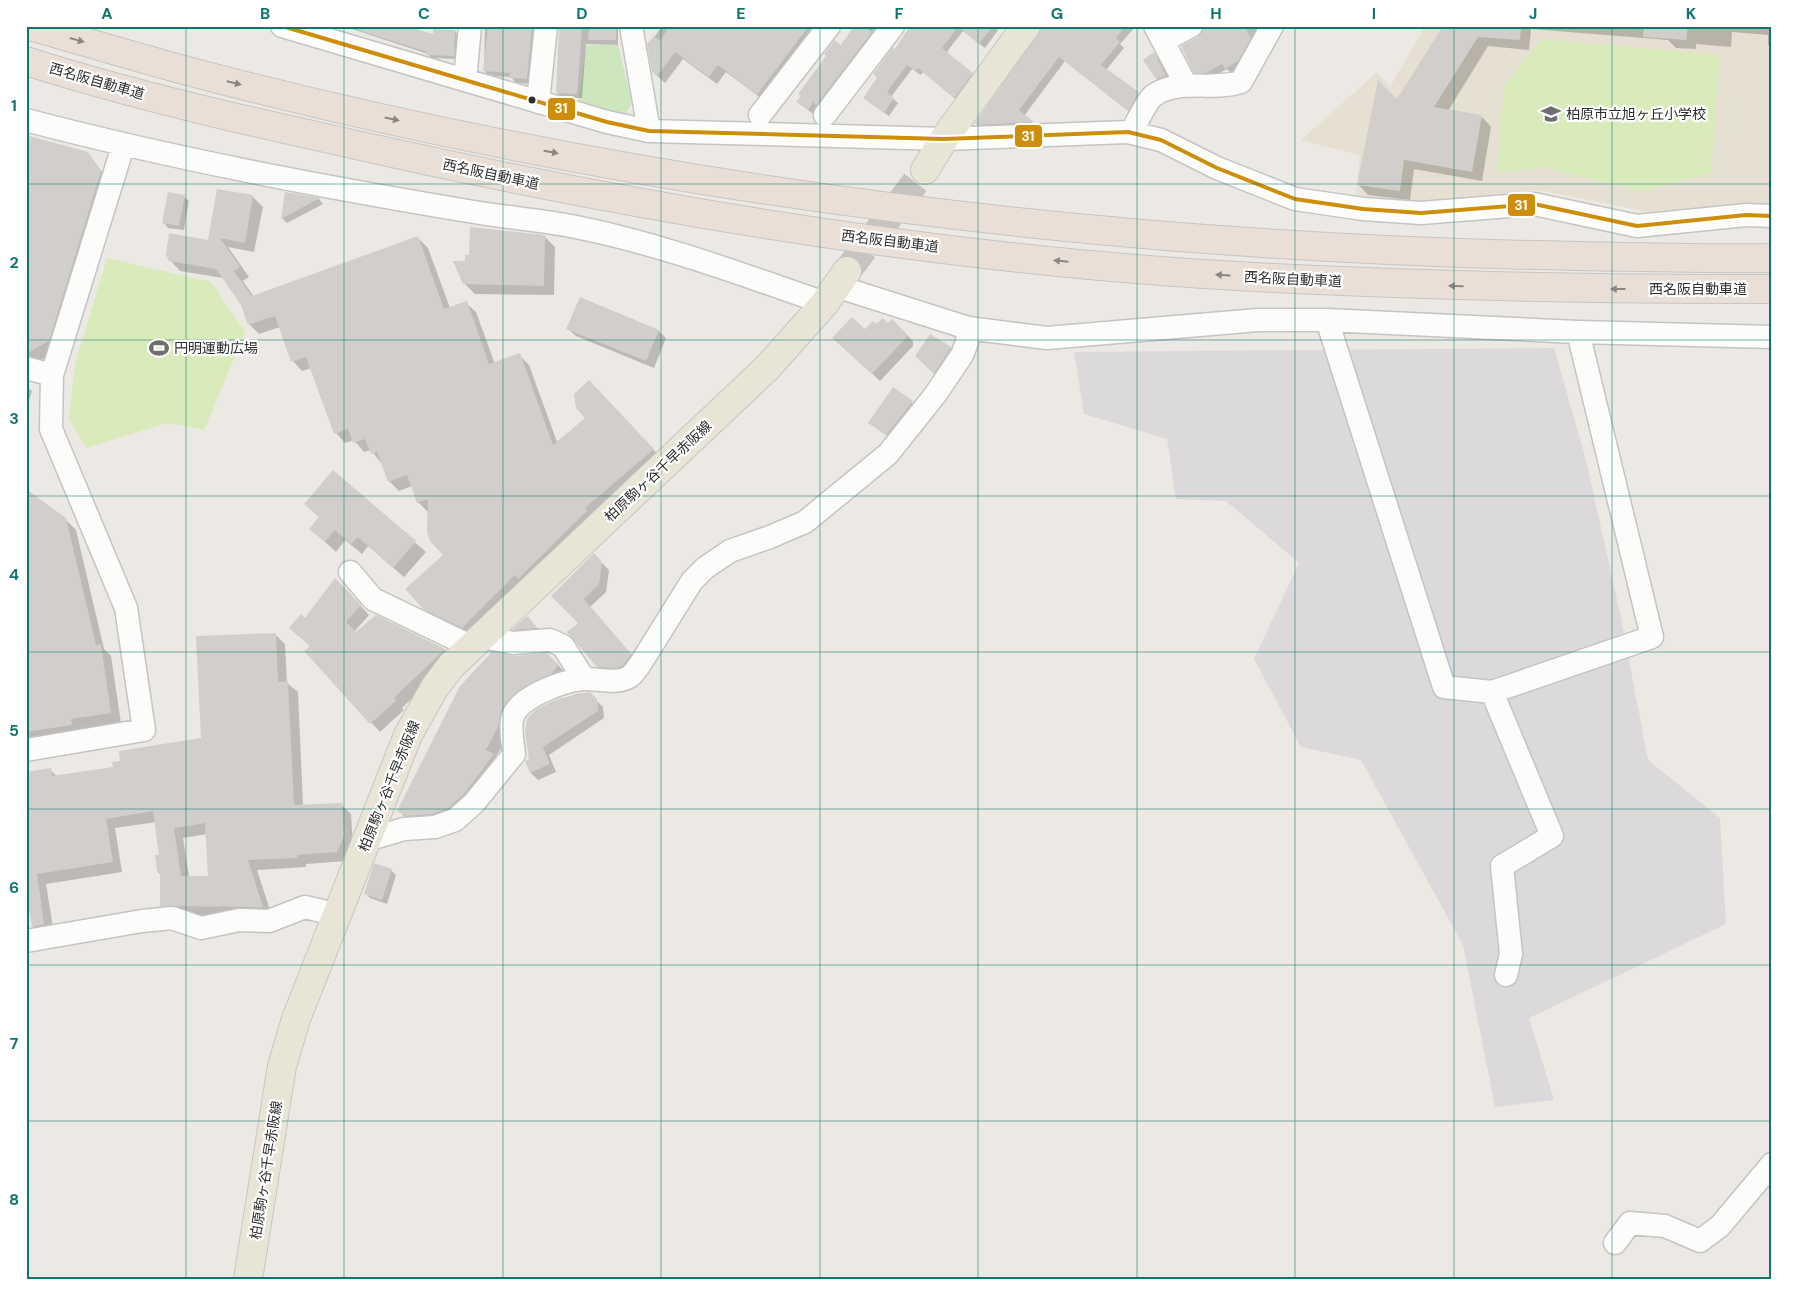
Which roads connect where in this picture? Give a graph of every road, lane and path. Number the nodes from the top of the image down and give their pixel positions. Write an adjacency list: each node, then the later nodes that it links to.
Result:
1 (30, 26): 27 (highway, one-way to 27)
2 (282, 26): 15 (street)
3 (546, 26): 17 (street)
4 (631, 26): 13 (street)
5 (649, 26): 13 (street)
6 (829, 26): 18 (street)
7 (893, 26): 19 (street)
8 (1191, 26): 12 (street)
9 (1272, 26): 16 (street)
10 (468, 27): 15 (street)
11 (1017, 29): 23 (main road)
12 (1159, 34): 16 (street)
13 (634, 48): 21 (street)
14 (26, 61): 29 (highway, 西名阪自動車道, one-way to 14)
15 (465, 80): 17 (street)
16 (1186, 85): 22 (street)
17 (538, 102): 21 (street)
18 (760, 115)
19 (825, 115)
20 (26, 120): 24 (street)
21 (648, 131): 23 (street)
22 (1131, 133): 23 (street); 26 (street)
23 (944, 138): 25 (main road)
24 (123, 146): 28 (street); 35 (street)
25 (925, 170)
26 (1772, 216)
27 (1772, 258)
28 (836, 287): 31 (street); 37 (main road, 柏原駒ヶ谷千早赤阪線)
29 (1772, 289)
30 (1327, 320): 31 (street); 32 (street); 39 (street)
31 (968, 328): 38 (street)
32 (1578, 332): 33 (street); 39 (street)
33 (1772, 338)
34 (26, 368): 35 (street)
35 (52, 375): 40 (street)
36 (350, 572): 37 (street)
37 (478, 642): 38 (street); 41 (main road, 柏原駒ヶ谷千早赤阪線)
38 (584, 679): 41 (street)
39 (1492, 692): 44 (street)
40 (26, 750)
41 (367, 840): 42 (main road, 柏原駒ヶ谷千早赤阪線)
42 (338, 915): 43 (street); 47 (main road, 柏原駒ヶ谷千早赤阪線)
43 (26, 942)
44 (1506, 975)
45 (1772, 1164): 46 (street)
46 (1615, 1243)
47 (248, 1279)

